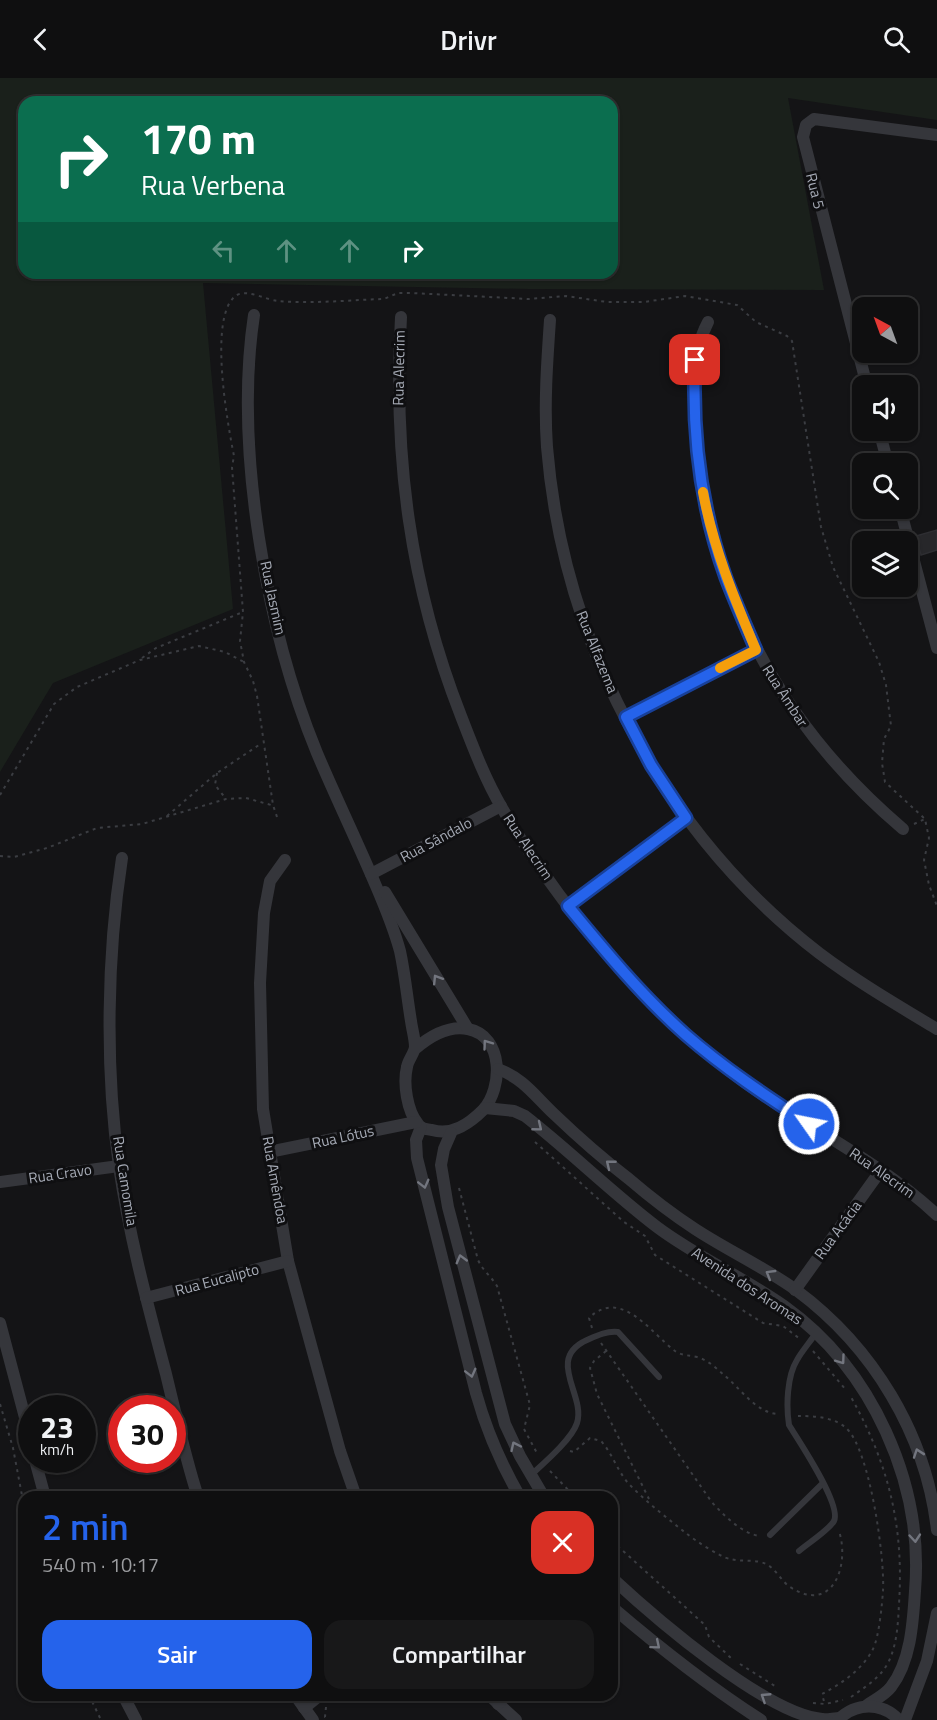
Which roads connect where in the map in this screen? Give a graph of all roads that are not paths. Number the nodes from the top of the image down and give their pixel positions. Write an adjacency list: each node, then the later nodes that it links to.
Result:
1 (937, 135): 6 (street, Rua 5)
2 (254, 315): 16 (street, Rua Jasmim)
3 (400, 317): 11 (street, Rua Alecrim)
4 (550, 320): 10 (street, Rua Alfazema)
5 (708, 322): 9 (street, Rua Âmbar)
6 (864, 375)
7 (903, 519): 8 (street)
8 (937, 648)
9 (756, 650): 10 (street); 13 (street, Rua Âmbar)
10 (626, 717): 12 (street, Rua Alfazema)
11 (501, 806): 16 (street, Rua Sândalo); 17 (street, Rua Alecrim)
12 (686, 818): 17 (street); 19 (street, Rua Alfazema)
13 (903, 829)
14 (122, 858): 26 (street, Rua Camomila)
15 (285, 860): 25 (street, Rua Amêndoa)
16 (371, 870): 18 (street, one-way to 16); 20 (street)
17 (568, 906): 27 (street, Rua Alecrim)
18 (468, 1029): 20 (street); 21 (street, one-way to 18)
19 (937, 1029)
20 (415, 1049): 23 (street)
21 (498, 1069): 22 (street); 31 (street, Avenida dos Aromas, one-way to 21)
22 (485, 1108): 24 (street); 34 (street, Avenida dos Aromas, one-way to 34)
23 (418, 1124): 24 (street); 25 (street, Rua Lótus); 43 (street, one-way to 43)
24 (452, 1133): 38 (street, one-way to 24)
25 (269, 1152): 30 (street, Rua Amêndoa)
26 (119, 1166): 28 (street, Rua Cravo); 32 (street, Rua Camomila)
27 (881, 1170): 29 (street, Rua Alecrim); 31 (street, Rua Acácia)
28 (0, 1182)
29 (937, 1215)
30 (288, 1261): 32 (street, Rua Eucalipto); 42 (street, Rua Amêndoa)
31 (795, 1290): 45 (street, Avenida dos Aromas, one-way to 31)
32 (146, 1298): 41 (street, Rua Camomila)
33 (0, 1323): 36 (street)
34 (816, 1333): 39 (lane); 55 (street, Avenida dos Aromas, one-way to 55)
35 (659, 1377): 38 (lane)
36 (19, 1395)
37 (39, 1473): 40 (street)
38 (531, 1475): 44 (street)
39 (824, 1483): 46 (lane); 47 (lane)
40 (43, 1491)
41 (196, 1491)
42 (354, 1491)
43 (517, 1491)
44 (540, 1491)
45 (937, 1530)
46 (770, 1534)
47 (799, 1551)
48 (618, 1583): 57 (street, one-way to 48)
49 (618, 1612): 62 (street, one-way to 62)
50 (937, 1613): 64 (street)
51 (126, 1701): 59 (street)
52 (299, 1701): 56 (street)
53 (320, 1701): 56 (street)
54 (500, 1701): 61 (street)
55 (866, 1706): 58 (street, Avenida dos Aromas); 63 (street)
56 (304, 1708): 60 (street)
57 (819, 1719): 58 (street)
58 (839, 1719)
59 (136, 1720)
60 (313, 1720)
61 (516, 1720)
62 (761, 1720)
63 (899, 1720)
64 (905, 1720)

